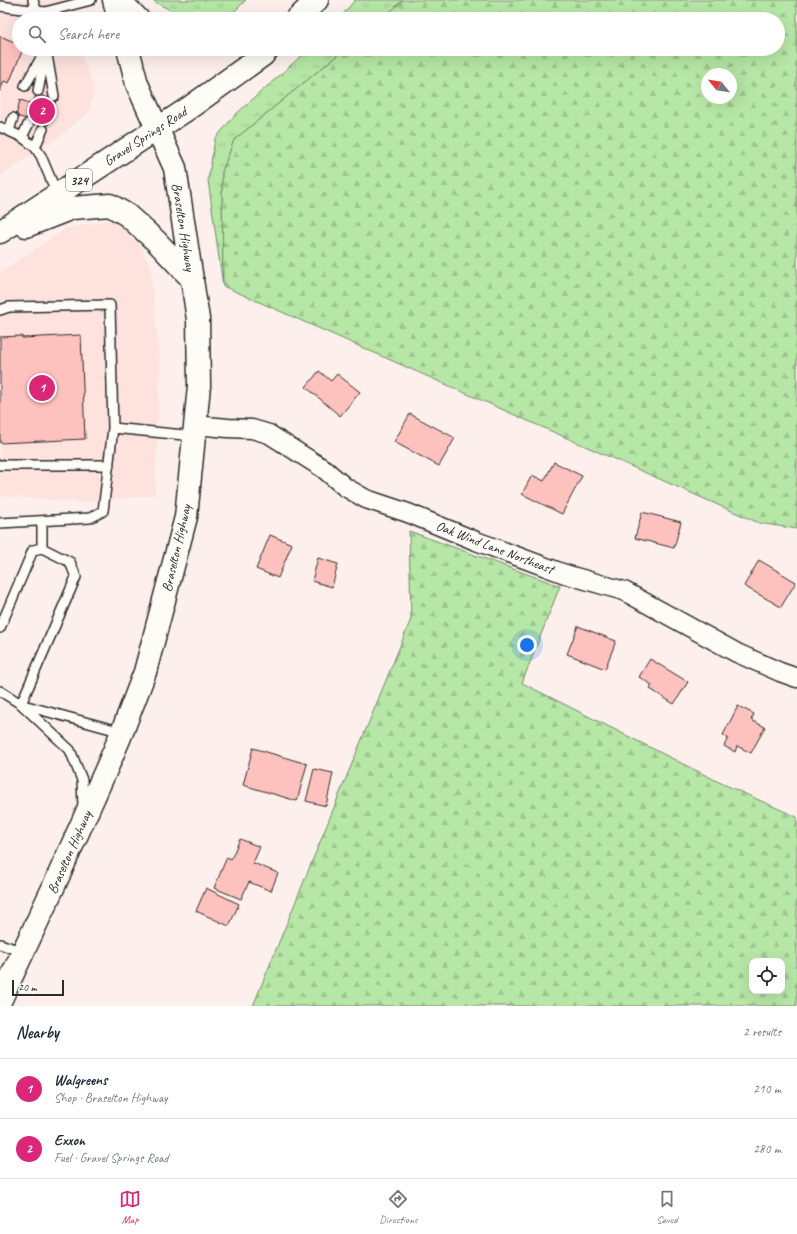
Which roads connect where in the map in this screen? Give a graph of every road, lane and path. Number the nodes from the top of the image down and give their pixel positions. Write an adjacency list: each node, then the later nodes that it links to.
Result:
1 (33, 0): 8 (lane)
2 (91, 0): 9 (lane)
3 (114, 0): 10 (main road)
4 (118, 0): 11 (main road)
5 (318, 0): 12 (main road)
6 (0, 6): 7 (lane)
7 (25, 12)
8 (37, 12)
9 (45, 12)
10 (117, 12)
11 (131, 12)
12 (305, 12)
13 (42, 56): 18 (lane)
14 (45, 56): 19 (lane)
15 (47, 56): 20 (lane)
16 (130, 56): 23 (main road, Braselton Highway)
17 (262, 56): 23 (main road, Gravel Springs Road / 324)
18 (25, 86)
19 (38, 91)
20 (54, 96)
21 (13, 118): 24 (lane)
22 (29, 123): 26 (lane)
23 (157, 128): 28 (main road, Gravel Springs Road / 324); 31 (main road, Braselton Highway)
24 (4, 129): 26 (lane)
25 (43, 129): 27 (lane)
26 (22, 137): 27 (lane)
27 (35, 147): 28 (lane)
28 (58, 194): 29 (main road, Gravel Springs Road / 324)
29 (0, 232)
30 (0, 235): 31 (main road)
31 (192, 279): 34 (main road, Braselton Highway)
32 (0, 310): 33 (lane)
33 (113, 428): 34 (lane); 36 (lane)
34 (195, 431): 41 (street, Oak Wind Lane Northeast); 44 (main road, Braselton Highway)
35 (0, 465): 36 (lane)
36 (109, 465): 37 (lane)
37 (42, 521): 38 (lane); 39 (lane)
38 (0, 523)
39 (37, 549): 40 (lane); 43 (lane)
40 (0, 628)
41 (797, 678)
42 (0, 691): 43 (lane)
43 (21, 704): 44 (lane); 45 (lane)
44 (122, 732): 45 (main road, Braselton Highway)
45 (84, 819): 47 (main road, Braselton Highway)
46 (0, 944): 47 (lane)
47 (24, 953): 48 (main road, Braselton Highway)
48 (0, 1001)

